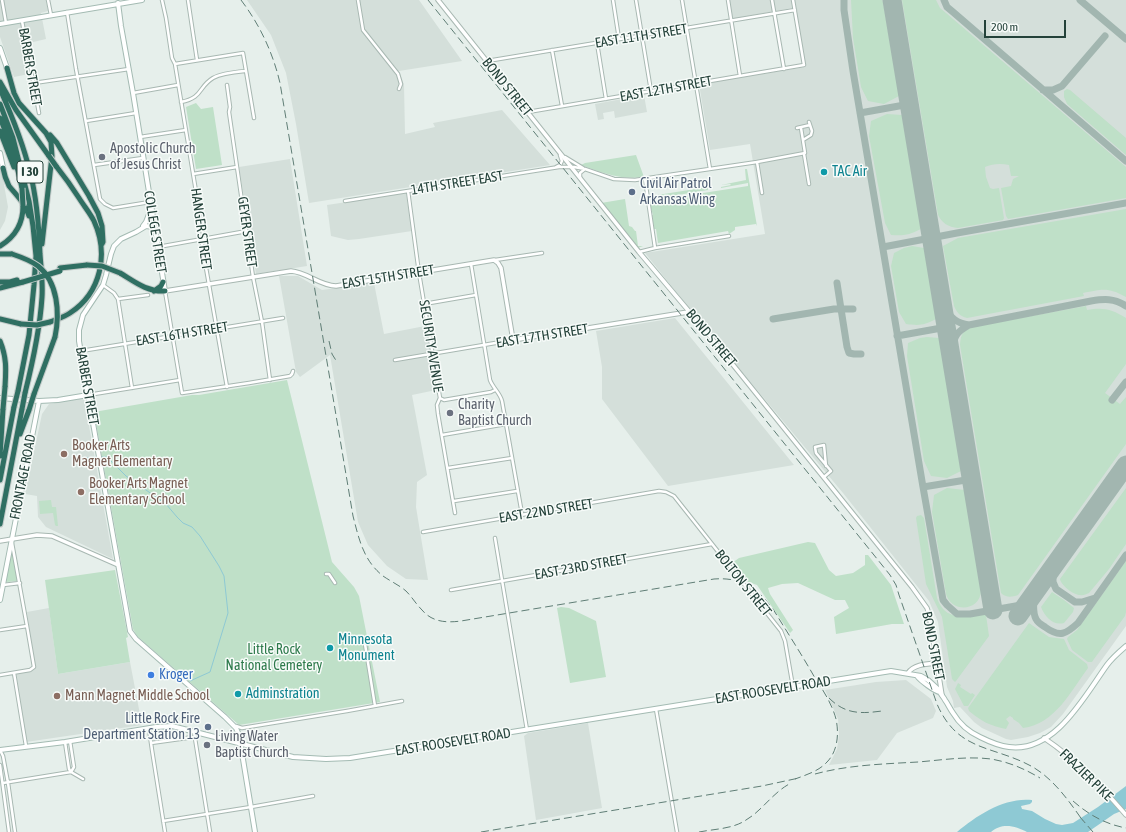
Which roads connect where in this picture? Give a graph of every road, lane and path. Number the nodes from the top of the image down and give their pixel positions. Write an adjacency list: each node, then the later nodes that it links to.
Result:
1 (2, 0): 21 (street)
2 (48, 0): 18 (street)
3 (142, 0): 14 (main road)
4 (162, 0): 31 (street, HANGER STREET)
5 (188, 0): 29 (street)
6 (358, 0): 44 (street)
7 (438, 0): 30 (street, BOND STREET)
8 (613, 0): 25 (street)
9 (636, 0): 24 (street)
10 (682, 0): 23 (street)
11 (728, 0): 20 (street)
12 (772, 0): 17 (street)
13 (793, 0): 15 (street)
14 (118, 2): 16 (main road); 33 (main road, COLLEGE STREET)
15 (795, 10): 17 (street, EAST 11TH STREET); 34 (street, EAST 12TH STREET)
16 (67, 12): 18 (main road); 37 (street)
17 (774, 14): 20 (street, EAST 11TH STREET); 34 (street)
18 (50, 15): 19 (main road)
19 (22, 20): 21 (main road); 39 (street, BARBER STREET)
20 (731, 21): 23 (street, EAST 11TH STREET); 36 (street)
21 (6, 23): 22 (main road)
22 (0, 24)
23 (687, 28): 24 (street, EAST 11TH STREET); 40 (street)
24 (642, 36): 25 (street, EAST 11TH STREET); 45 (street)
25 (619, 39): 26 (street, EAST 11TH STREET)
26 (597, 43): 28 (street, EAST 11TH STREET); 47 (street)
27 (0, 48): 32 (main road)
28 (552, 50): 30 (street, EAST 11TH STREET); 50 (street)
29 (197, 60): 31 (street); 35 (street)
30 (487, 61): 51 (street, BOND STREET)
31 (175, 64): 41 (street, HANGER STREET)
32 (7, 68): 54 (highway)
33 (129, 69): 37 (street); 46 (main road, COLLEGE STREET)
34 (784, 69): 36 (street, EAST 12TH STREET)
35 (246, 71): 48 (street); 56 (street)
36 (740, 76): 40 (street, EAST 12TH STREET)
37 (78, 77): 39 (street); 57 (street)
38 (0, 82): 92 (highway, bridge)
39 (34, 83): 52 (street, BARBER STREET)
40 (696, 84): 45 (street, EAST 12TH STREET); 73 (street)
41 (178, 85): 46 (street); 48 (street, HANGER STREET)
42 (226, 85): 68 (street, GEYER STREET)
43 (0, 89): 98 (highway, I 30)
44 (399, 89)
45 (651, 91): 47 (street, EAST 12TH STREET)
46 (133, 93): 53 (main road, COLLEGE STREET)
47 (606, 99): 50 (street, EAST 12TH STREET)
48 (181, 102): 58 (street, HANGER STREET)
49 (0, 104): 98 (highway, I 30)
50 (562, 106): 51 (street, EAST 12TH STREET)
51 (528, 112): 62 (street, BOND STREET)
52 (39, 113)
53 (136, 113): 57 (street); 60 (main road, COLLEGE STREET)
54 (31, 116): 92 (highway); 98 (highway)
55 (0, 118): 78 (highway)
56 (254, 118)
57 (86, 121): 67 (street)
58 (186, 130): 60 (street); 74 (street, HANGER STREET)
59 (0, 131): 78 (highway)
60 (140, 137): 65 (main road, COLLEGE STREET)
61 (803, 139): 61 (street); 64 (street)
62 (558, 152): 69 (street, BOND STREET); 71 (street); 72 (street)
63 (0, 153): 70 (main road)
64 (804, 154): 66 (street); 77 (street)
65 (144, 158): 67 (street); 82 (main road, COLLEGE STREET)
66 (757, 162): 73 (street); 80 (street)
67 (94, 166): 82 (street)
68 (237, 167): 74 (street); 88 (street, GEYER STREET)
69 (570, 167): 71 (street, 14TH STREET EAST); 72 (street, 14TH STREET EAST); 75 (street, BOND STREET)
70 (3, 168): 98 (highway)
71 (552, 168): 79 (street, 14TH STREET EAST)
72 (586, 169): 75 (street); 76 (street)
73 (710, 169): 76 (street)
74 (193, 174): 90 (street, HANGER STREET)
75 (581, 180): 95 (street, BOND STREET)
76 (645, 180): 94 (street)
77 (809, 184)
78 (22, 188): 91 (highway, bridge)
79 (408, 191): 81 (street, 14TH STREET EAST); 101 (street, SECURITY AVENUE)
80 (762, 193)
81 (344, 201)
82 (150, 202): 83 (main road, COLLEGE STREET)
83 (151, 209): 84 (main road, COLLEGE STREET); 85 (main road, BARBER STREET)
84 (154, 221): 85 (main road); 86 (main road, COLLEGE STREET)
85 (146, 222): 87 (main road, BARBER STREET)
86 (154, 227): 87 (main road, BARBER STREET); 93 (main road, COLLEGE STREET)
87 (141, 229): 107 (main road, BARBER STREET)
88 (247, 231): 90 (street); 102 (street, GEYER STREET)
89 (728, 236): 94 (street)
90 (203, 239): 93 (street); 106 (street, HANGER STREET)
91 (0, 246)
92 (101, 247): 117 (highway, bridge)
93 (158, 247): 105 (main road, COLLEGE STREET)
94 (655, 248): 95 (street)
95 (639, 252): 115 (street, BOND STREET)
96 (542, 253): 99 (street, EAST 15TH STREET)
97 (0, 254): 141 (highway, bridge)
98 (38, 257): 141 (highway, I 30, bridge); 146 (highway, I 30, bridge)
99 (494, 260): 100 (street, EAST 15TH STREET); 121 (street)
100 (470, 264): 101 (street, EAST 15TH STREET); 112 (street)
101 (419, 272): 102 (street, EAST 15TH STREET); 114 (street, SECURITY AVENUE)
102 (253, 277): 106 (street, EAST 15TH STREET); 118 (street, GEYER STREET)
103 (23, 280): 104 (highway); 108 (highway); 109 (highway, bridge)
104 (0, 282)
105 (163, 282): 109 (highway); 110 (main road, COLLEGE STREET)
106 (209, 284): 110 (street, EAST 15TH STREET); 119 (street, HANGER STREET)
107 (103, 285): 113 (street); 125 (main road, BARBER STREET)
108 (0, 288)
109 (154, 291): 110 (highway)
110 (165, 291): 120 (street, COLLEGE STREET)
111 (148, 295): 113 (street)
112 (476, 295): 114 (street); 124 (street)
113 (118, 299): 123 (street)
114 (424, 304): 126 (street, SECURITY AVENUE)
115 (688, 312): 121 (street, EAST 17TH STREET); 145 (street, BOND STREET)
116 (283, 318): 118 (street, EAST 16TH STREET)
117 (0, 319)
118 (262, 322): 119 (street, EAST 16TH STREET); 130 (street, GEYER STREET)
119 (217, 329): 120 (street, EAST 16TH STREET); 131 (street, HANGER STREET)
120 (172, 336): 123 (street, EAST 16TH STREET); 129 (street, COLLEGE STREET)
121 (513, 340): 124 (street, EAST 17TH STREET)
122 (0, 341): 140 (highway, bridge)
123 (125, 344): 125 (street, EAST 16TH STREET); 132 (street)
124 (484, 346): 126 (street, EAST 17TH STREET); 133 (street)
125 (81, 351): 134 (main road, BARBER STREET)
126 (432, 354): 127 (street, EAST 17TH STREET); 136 (street, SECURITY AVENUE)
127 (395, 360)
128 (293, 371): 130 (street)
129 (180, 380): 131 (street, COLLEGE STREET); 132 (street)
130 (270, 380): 131 (street)
131 (227, 387)
132 (132, 388): 134 (street)
133 (495, 390): 136 (street); 138 (street)
134 (88, 395): 137 (main road); 158 (main road, BARBER STREET)
135 (0, 398): 137 (main road)
136 (440, 398): 139 (street, SECURITY AVENUE)
137 (39, 401): 155 (main road, FRONTAGE ROAD)
138 (506, 424): 139 (street); 142 (street)
139 (442, 435): 144 (street, SECURITY AVENUE)
140 (0, 456)
141 (13, 456): 152 (highway, I 30)
142 (512, 458): 144 (street); 147 (street)
143 (826, 466): 143 (street); 145 (street)
144 (448, 468): 149 (street, SECURITY AVENUE)
145 (824, 477): 170 (street, BOND STREET)
146 (0, 480)
147 (517, 491): 149 (street); 151 (street)
148 (668, 493): 151 (street, EAST 22ND STREET); 157 (street, BOLTON STREET)
149 (454, 501): 150 (street, SECURITY AVENUE)
150 (455, 513)
151 (522, 514): 153 (street, EAST 22ND STREET)
152 (0, 524)
153 (423, 532)
154 (495, 538): 160 (street)
155 (11, 539): 156 (street); 158 (street); 161 (street); 163 (main road, FRONTAGE ROAD)
156 (1, 541)
157 (712, 544): 160 (street, EAST 23RD STREET); 174 (street, BOLTON STREET)
158 (118, 565): 179 (main road, BARBER STREET)
159 (326, 574): 162 (street)
160 (502, 580): 164 (street, EAST 23RD STREET); 181 (street)
161 (20, 583): 163 (street); 166 (street)
162 (335, 583)
163 (3, 585): 165 (main road, FRONTAGE ROAD)
164 (451, 590)
165 (0, 600)
166 (27, 626): 167 (street); 171 (street)
167 (0, 630)
168 (365, 644): 177 (street)
169 (1126, 646): 184 (main road, EAST ROOSEVELT ROAD)
170 (938, 663): 172 (street); 175 (street, BOND STREET)
171 (13, 673): 173 (street); 188 (street)
172 (908, 673): 174 (main road, EAST ROOSEVELT ROAD); 175 (main road, EAST ROOSEVELT ROAD)
173 (0, 675)
174 (793, 687): 178 (main road, EAST ROOSEVELT ROAD)
175 (941, 694): 184 (main road, EAST ROOSEVELT ROAD)
176 (402, 701): 177 (street)
177 (375, 706): 179 (street)
178 (656, 709): 181 (main road, EAST ROOSEVELT ROAD); 205 (street)
179 (233, 725): 187 (main road)
180 (149, 728): 182 (main road, EAST ROOSEVELT ROAD); 185 (main road, EAST ROOSEVELT ROAD); 186 (street)
181 (527, 730): 187 (main road, EAST ROOSEVELT ROAD)
182 (194, 731): 183 (street); 187 (main road, EAST ROOSEVELT ROAD)
183 (194, 737): 186 (street); 197 (street)
184 (1044, 738): 198 (street, FRAZIER PIKE)
185 (68, 741): 188 (main road, EAST ROOSEVELT ROAD); 191 (street); 191 (street)
186 (151, 743): 199 (street)
187 (241, 743): 196 (main road)
188 (26, 746): 189 (main road, EAST ROOSEVELT ROAD)
189 (0, 750): 193 (street)
190 (0, 765): 194 (street)
191 (71, 772): 192 (street); 193 (street)
192 (83, 779)
193 (8, 782): 194 (street); 201 (street)
194 (3, 783): 200 (street)
195 (313, 796): 196 (street)
196 (251, 807): 197 (street); 204 (main road)
197 (207, 814): 199 (street); 203 (street)
198 (1126, 816)
199 (163, 821): 202 (street)
200 (9, 832)
201 (15, 832)
202 (165, 832)
203 (210, 832)
204 (255, 832)
205 (676, 832)

